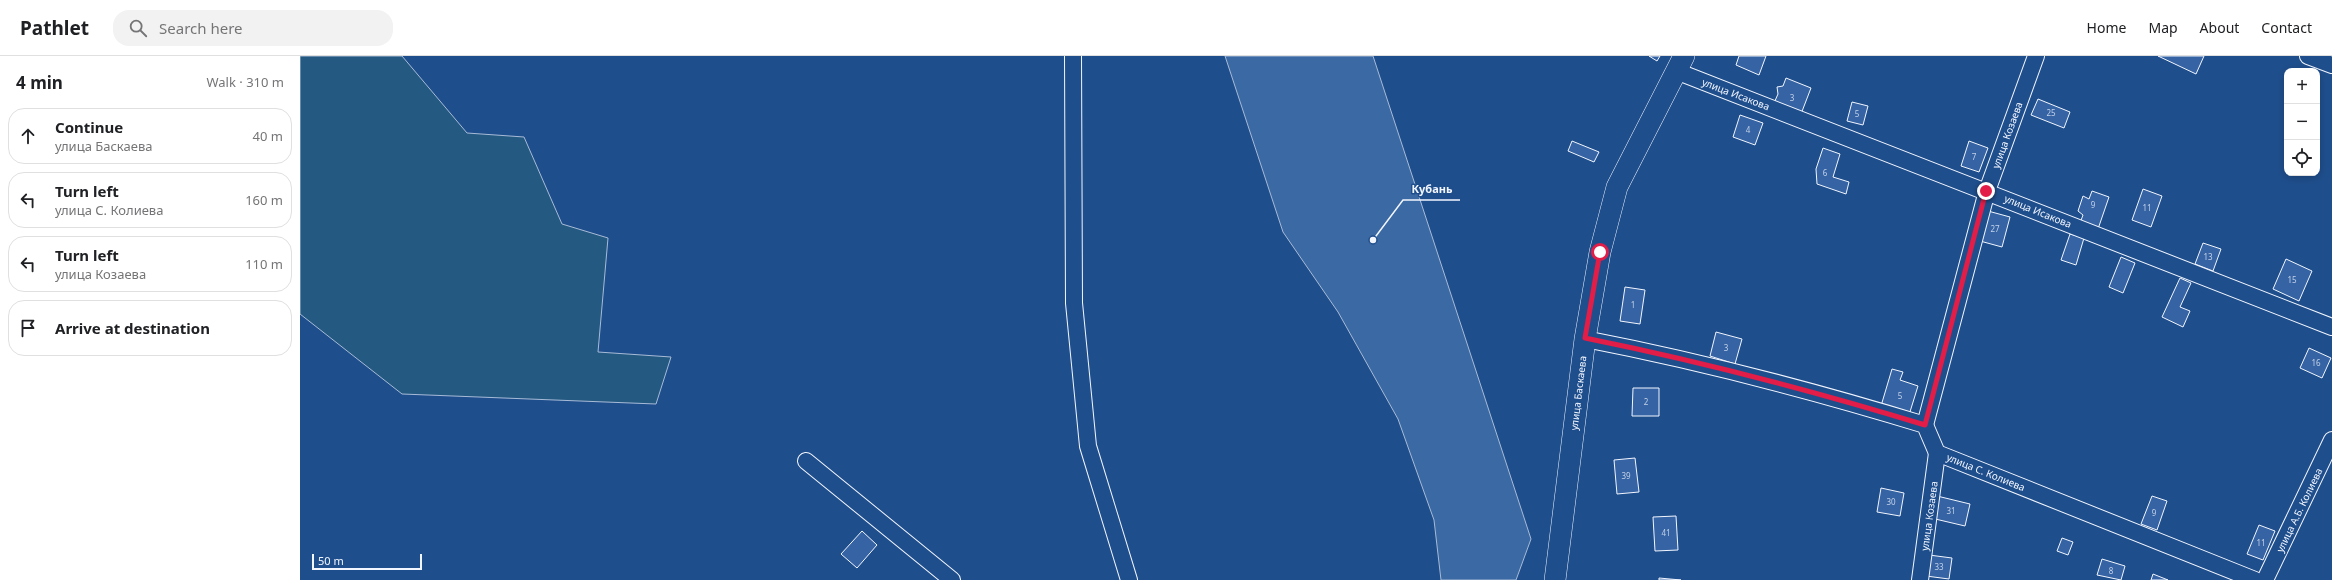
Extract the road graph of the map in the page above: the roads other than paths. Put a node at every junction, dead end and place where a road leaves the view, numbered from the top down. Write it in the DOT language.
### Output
graph roads {
  1 [pos="1073,56"];
  2 [pos="2036,56"];
  3 [pos="2308,56"];
  4 [pos="1680,63"];
  5 [pos="2332,65"];
  6 [pos="1986,191"];
  7 [pos="2332,327"];
  8 [pos="1585,338"];
  9 [pos="1925,425"];
  10 [pos="2332,440"];
  11 [pos="1937,452"];
  12 [pos="806,461"];
  13 [pos="952,580"];
  14 [pos="1129,580"];
  15 [pos="1555,580"];
  16 [pos="1920,580"];
  17 [pos="2255,580"];
  18 [pos="2265,580"];
  1 -- 14 [label="street"];
  2 -- 6 [label="street, улица Козаева"];
  3 -- 5 [label="street"];
  4 -- 6 [label="street, улица Исакова"];
  4 -- 8 [label="main road, улица Баскаева"];
  6 -- 7 [label="street, улица Исакова"];
  6 -- 9 [label="street, улица Козаева"];
  8 -- 9 [label="street"];
  8 -- 15 [label="main road, улица Баскаева"];
  9 -- 11 [label="street, улица С. Колиева"];
  10 -- 18 [label="street, улица А.Б. Колиева"];
  11 -- 16 [label="street, улица Козаева"];
  11 -- 17 [label="street, улица С. Колиева"];
  12 -- 13 [label="street"];
}
